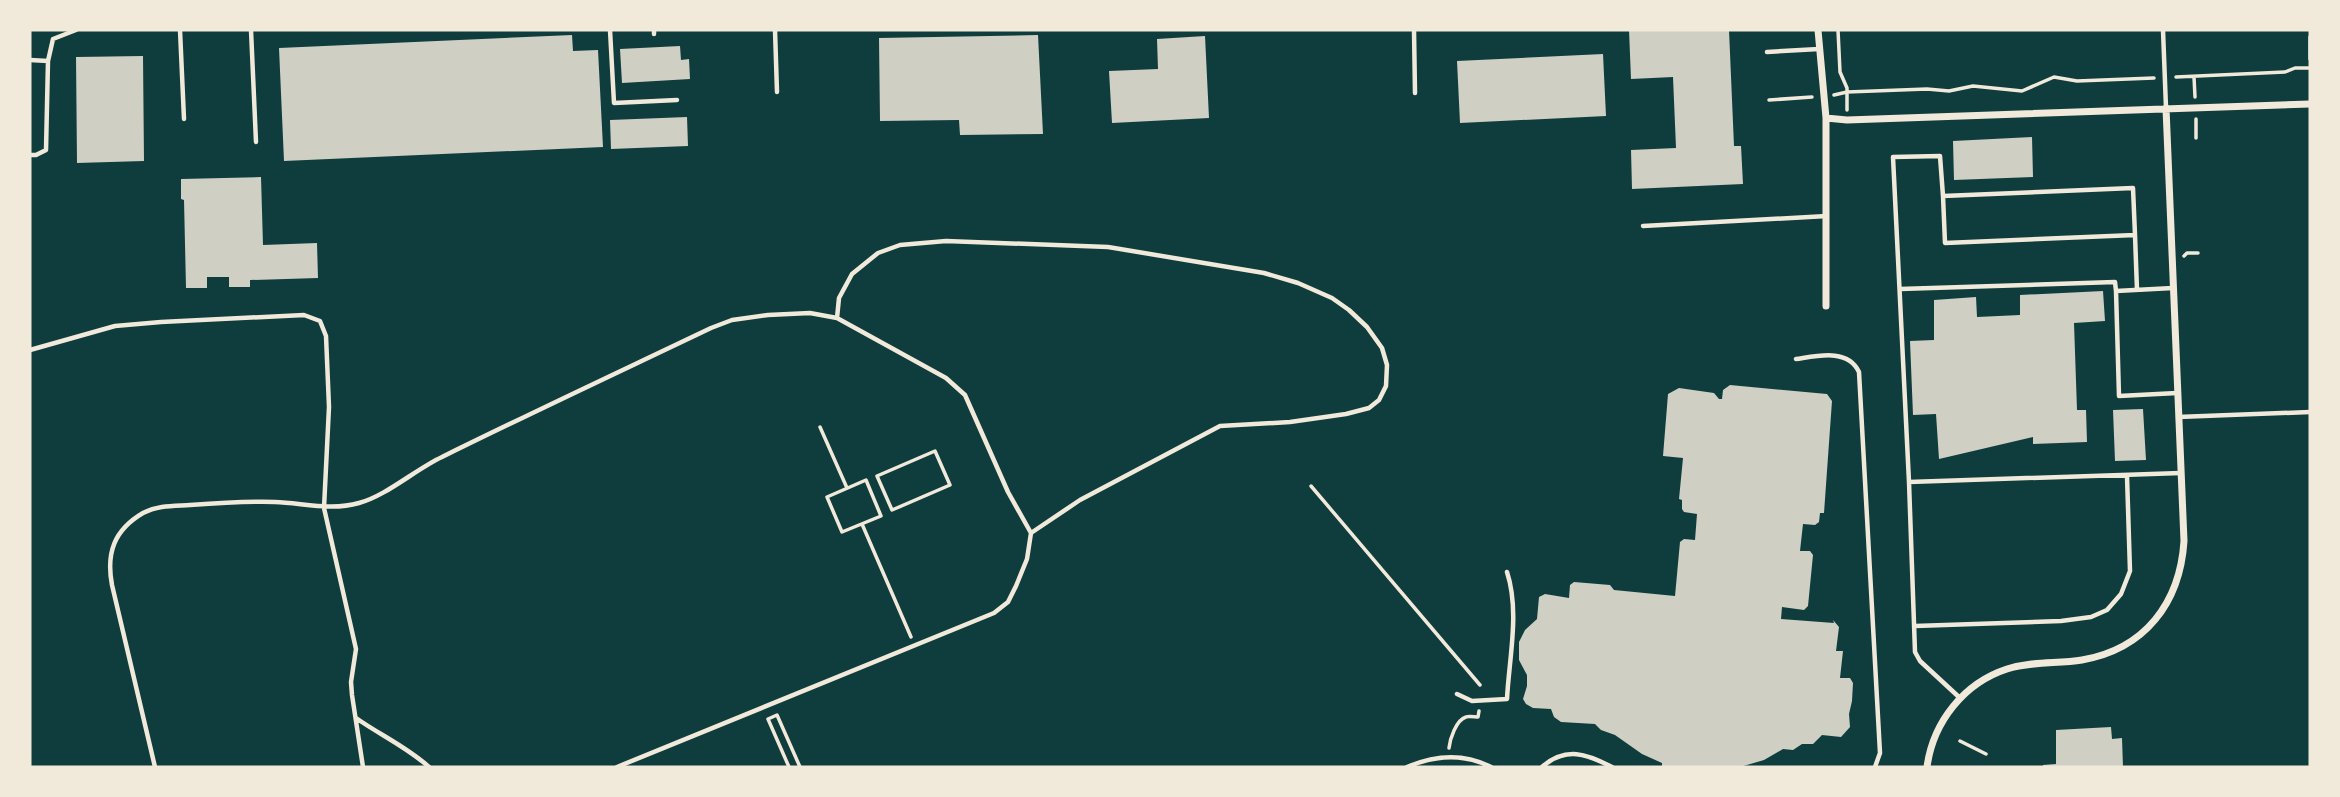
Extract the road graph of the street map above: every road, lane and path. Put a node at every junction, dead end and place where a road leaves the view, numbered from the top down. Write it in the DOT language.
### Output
graph roads {
  1 [pos="76,30"];
  2 [pos="180,30"];
  3 [pos="251,30"];
  4 [pos="610,30"];
  5 [pos="775,30"];
  6 [pos="1414,30"];
  7 [pos="1818,30"];
  8 [pos="1838,30"];
  9 [pos="2163,30"];
  10 [pos="2310,37"];
  11 [pos="1819,49"];
  12 [pos="1767,52"];
  13 [pos="30,60"];
  14 [pos="2310,60"];
  15 [pos="48,61"];
  16 [pos="2310,68"];
  17 [pos="2165,78"];
  18 [pos="777,92"];
  19 [pos="1847,92"];
  20 [pos="1415,93"];
  21 [pos="1824,96"];
  22 [pos="677,100"];
  23 [pos="1769,100"];
  24 [pos="2310,104"];
  25 [pos="2166,108"];
  26 [pos="1826,118"];
  27 [pos="184,119"];
  28 [pos="1847,120"];
  29 [pos="256,142"];
  30 [pos="30,155"];
  31 [pos="1943,196"];
  32 [pos="1826,216"];
  33 [pos="1643,226"];
  34 [pos="2135,235"];
  35 [pos="2173,288"];
  36 [pos="1900,289"];
  37 [pos="2116,290"];
  38 [pos="2137,290"];
  39 [pos="1826,306"];
  40 [pos="837,318"];
  41 [pos="30,350"];
  42 [pos="1796,359"];
  43 [pos="2177,393"];
  44 [pos="2310,412"];
  45 [pos="2178,416"];
  46 [pos="820,427"];
  47 [pos="2181,473"];
  48 [pos="2127,477"];
  49 [pos="1909,482"];
  50 [pos="1311,486"];
  51 [pos="847,488"];
  52 [pos="884,493"];
  53 [pos="873,498"];
  54 [pos="324,508"];
  55 [pos="862,524"];
  56 [pos="1031,533"];
  57 [pos="1507,572"];
  58 [pos="1915,626"];
  59 [pos="914,646"];
  60 [pos="1480,685"];
  61 [pos="1457,694"];
  62 [pos="1960,698"];
  63 [pos="1480,702"];
  64 [pos="356,718"];
  65 [pos="1960,741"];
  66 [pos="1449,749"];
  67 [pos="1986,754"];
  68 [pos="155,767"];
  69 [pos="363,767"];
  70 [pos="429,767"];
  71 [pos="617,767"];
  72 [pos="789,767"];
  73 [pos="800,767"];
  74 [pos="1407,767"];
  75 [pos="1491,767"];
  76 [pos="1542,767"];
  77 [pos="1612,767"];
  78 [pos="1875,767"];
  79 [pos="1927,767"];
  1 -- 15 [label="lane"];
  2 -- 27 [label="lane"];
  3 -- 29 [label="lane"];
  4 -- 22 [label="lane"];
  5 -- 18 [label="lane"];
  6 -- 20 [label="lane"];
  7 -- 11 [label="street"];
  8 -- 19 [label="path"];
  9 -- 17 [label="lane"];
  10 -- 14 [label="path"];
  11 -- 12 [label="lane"];
  11 -- 21 [label="street"];
  13 -- 15 [label="lane"];
  15 -- 30 [label="lane"];
  16 -- 17 [label="path"];
  17 -- 19 [label="path"];
  17 -- 25 [label="lane"];
  19 -- 21 [label="path"];
  19 -- 28 [label="path"];
  21 -- 23 [label="path"];
  21 -- 26 [label="street"];
  24 -- 25 [label="street"];
  25 -- 28 [label="street"];
  25 -- 35 [label="street"];
  26 -- 28 [label="street"];
  26 -- 32 [label="street"];
  31 -- 34 [label="lane"];
  31 -- 34 [label="lane"];
  31 -- 36 [label="lane"];
  32 -- 33 [label="lane"];
  32 -- 39 [label="street"];
  34 -- 38 [label="lane"];
  35 -- 38 [label="lane"];
  35 -- 43 [label="street"];
  36 -- 37 [label="lane"];
  36 -- 49 [label="lane"];
  37 -- 38 [label="lane"];
  37 -- 43 [label="lane"];
  40 -- 54 [label="lane"];
  40 -- 56 [label="lane"];
  40 -- 56 [label="lane"];
  41 -- 54 [label="lane"];
  42 -- 78 [label="lane"];
  43 -- 45 [label="street"];
  44 -- 45 [label="lane"];
  45 -- 47 [label="street"];
  46 -- 51 [label="path"];
  47 -- 48 [label="lane"];
  47 -- 62 [label="street"];
  48 -- 49 [label="lane"];
  48 -- 58 [label="lane"];
  49 -- 58 [label="lane"];
  50 -- 60 [label="path"];
  51 -- 53 [label="path"];
  51 -- 55 [label="path"];
  52 -- 52 [label="path"];
  52 -- 53 [label="path"];
  53 -- 55 [label="path"];
  54 -- 64 [label="lane"];
  54 -- 68 [label="lane"];
  55 -- 59 [label="path"];
  56 -- 59 [label="lane"];
  57 -- 63 [label="lane"];
  58 -- 62 [label="lane"];
  59 -- 71 [label="lane"];
  61 -- 63 [label="lane"];
  62 -- 79 [label="street"];
  63 -- 66 [label="path"];
  64 -- 69 [label="lane"];
  64 -- 70 [label="lane"];
  65 -- 67 [label="path"];
  72 -- 73 [label="path"];
  74 -- 75 [label="lane"];
  76 -- 77 [label="lane"];
}
